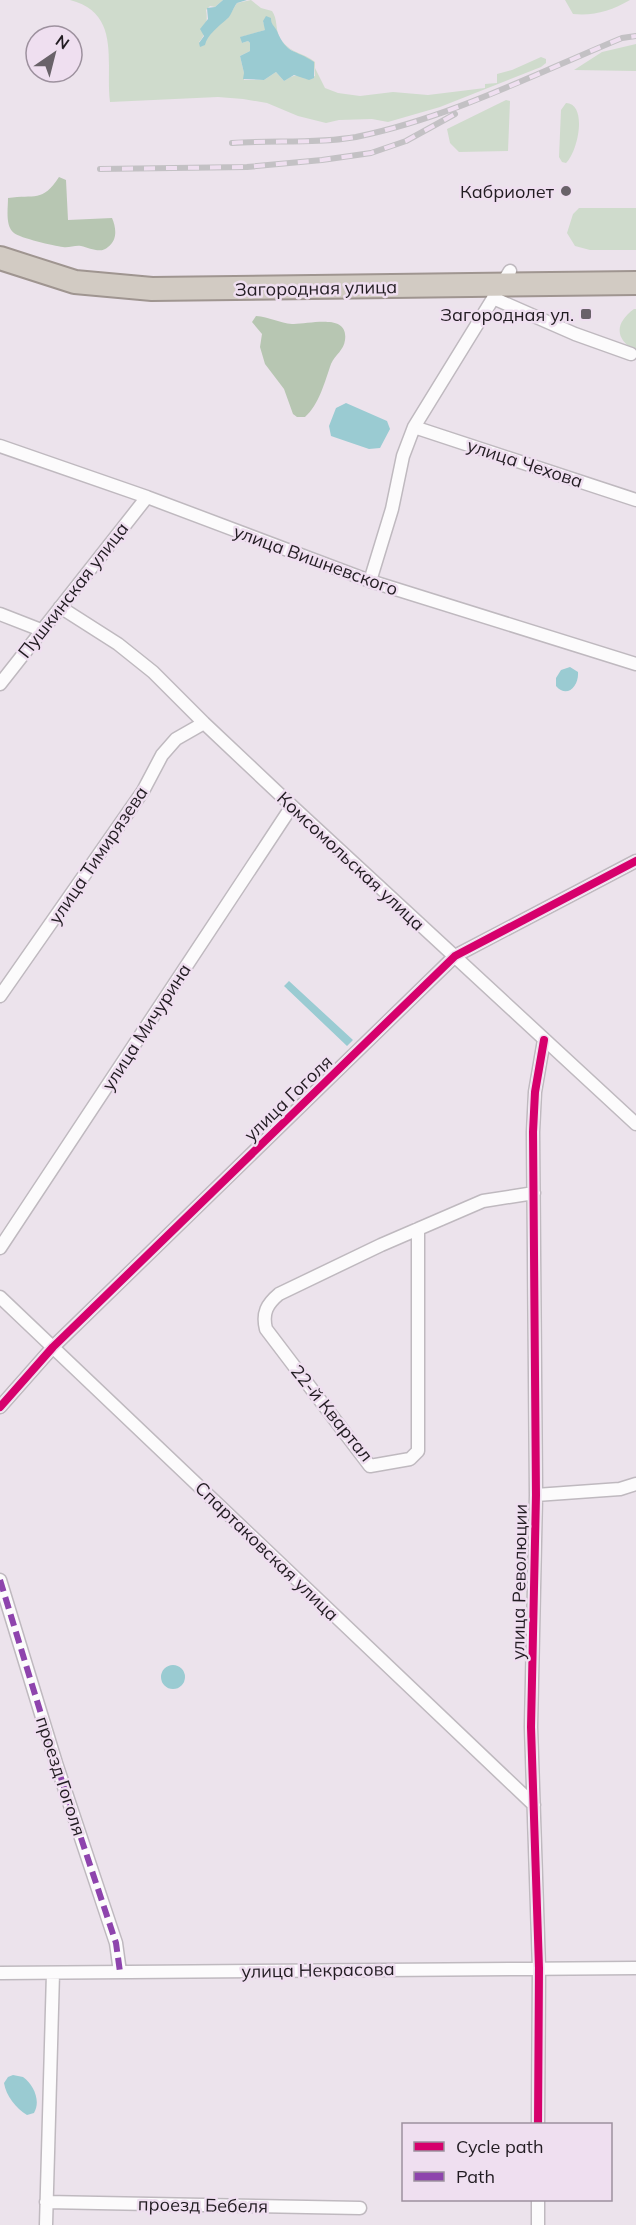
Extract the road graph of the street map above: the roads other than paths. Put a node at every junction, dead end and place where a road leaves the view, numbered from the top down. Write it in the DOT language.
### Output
graph roads {
  1 [pos="0,245"];
  2 [pos="0,258"];
  3 [pos="636,270"];
  4 [pos="636,283"];
  5 [pos="502,284"];
  6 [pos="631,354"];
  7 [pos="414,427"];
  8 [pos="0,446"];
  9 [pos="147,497"];
  10 [pos="636,500"];
  11 [pos="370,581"];
  12 [pos="60,607"];
  13 [pos="0,614"];
  14 [pos="41,630"];
  15 [pos="636,664"];
  16 [pos="0,684"];
  17 [pos="204,723"];
  18 [pos="292,806"];
  19 [pos="636,861"];
  20 [pos="455,956"];
  21 [pos="0,996"];
  22 [pos="544,1040"];
  23 [pos="636,1124"];
  24 [pos="534,1193"];
  25 [pos="418,1229"];
  26 [pos="0,1248"];
  27 [pos="0,1297"];
  28 [pos="53,1347"];
  29 [pos="0,1407"];
  30 [pos="636,1484"];
  31 [pos="536,1495"];
  32 [pos="0,1580"];
  33 [pos="534,1805"];
  34 [pos="538,1968"];
  35 [pos="636,1968"];
  36 [pos="120,1972"];
  37 [pos="0,1973"];
  38 [pos="53,1973"];
  39 [pos="538,2123"];
  40 [pos="538,2201"];
  41 [pos="46,2202"];
  42 [pos="360,2208"];
  43 [pos="46,2225"];
  44 [pos="538,2225"];
  1 -- 5 [label="highway, Загородная улица"];
  2 -- 5 [label="highway, Загородная улица"];
  3 -- 5 [label="highway, Загородная улица"];
  4 -- 5 [label="highway, Загородная улица"];
  5 -- 6 [label="street"];
  5 -- 7 [label="street"];
  7 -- 10 [label="street, улица Чехова"];
  7 -- 11 [label="street"];
  8 -- 9 [label="street, улица Вишневского"];
  9 -- 11 [label="street, улица Вишневского"];
  9 -- 12 [label="street, Пушкинская улица"];
  11 -- 15 [label="street, улица Вишневского"];
  12 -- 14 [label="street, Пушкинская улица"];
  12 -- 17 [label="street, Комсомольская улица"];
  13 -- 14 [label="street"];
  14 -- 16 [label="street, Пушкинская улица"];
  17 -- 18 [label="street, Комсомольская улица"];
  17 -- 21 [label="street, улица Тимирязева"];
  18 -- 20 [label="street, Комсомольская улица"];
  18 -- 26 [label="street, улица Мичурина"];
  19 -- 20 [label="street, улица Гоголя"];
  20 -- 22 [label="street, Комсомольская улица"];
  20 -- 28 [label="street, улица Гоголя"];
  22 -- 23 [label="street, Комсомольская улица"];
  22 -- 24 [label="street, улица Революции"];
  24 -- 25 [label="street, 22-й Квартал"];
  24 -- 31 [label="street, улица Революции"];
  25 -- 25 [label="street, 22-й Квартал"];
  27 -- 28 [label="street, Спартаковская улица"];
  28 -- 29 [label="street, улица Гоголя"];
  28 -- 33 [label="street, Спартаковская улица"];
  30 -- 31 [label="street"];
  31 -- 33 [label="street, улица Революции"];
  32 -- 36 [label="street, проезд Гоголя"];
  33 -- 34 [label="street, улица Революции"];
  34 -- 35 [label="street, улица Некрасова"];
  34 -- 36 [label="street, улица Некрасова"];
  34 -- 39 [label="street, улица Революции"];
  36 -- 38 [label="street, улица Некрасова"];
  37 -- 38 [label="street, улица Некрасова"];
  38 -- 41 [label="street"];
  40 -- 44 [label="street"];
  41 -- 42 [label="street, проезд Бебеля"];
  41 -- 43 [label="street"];
}
